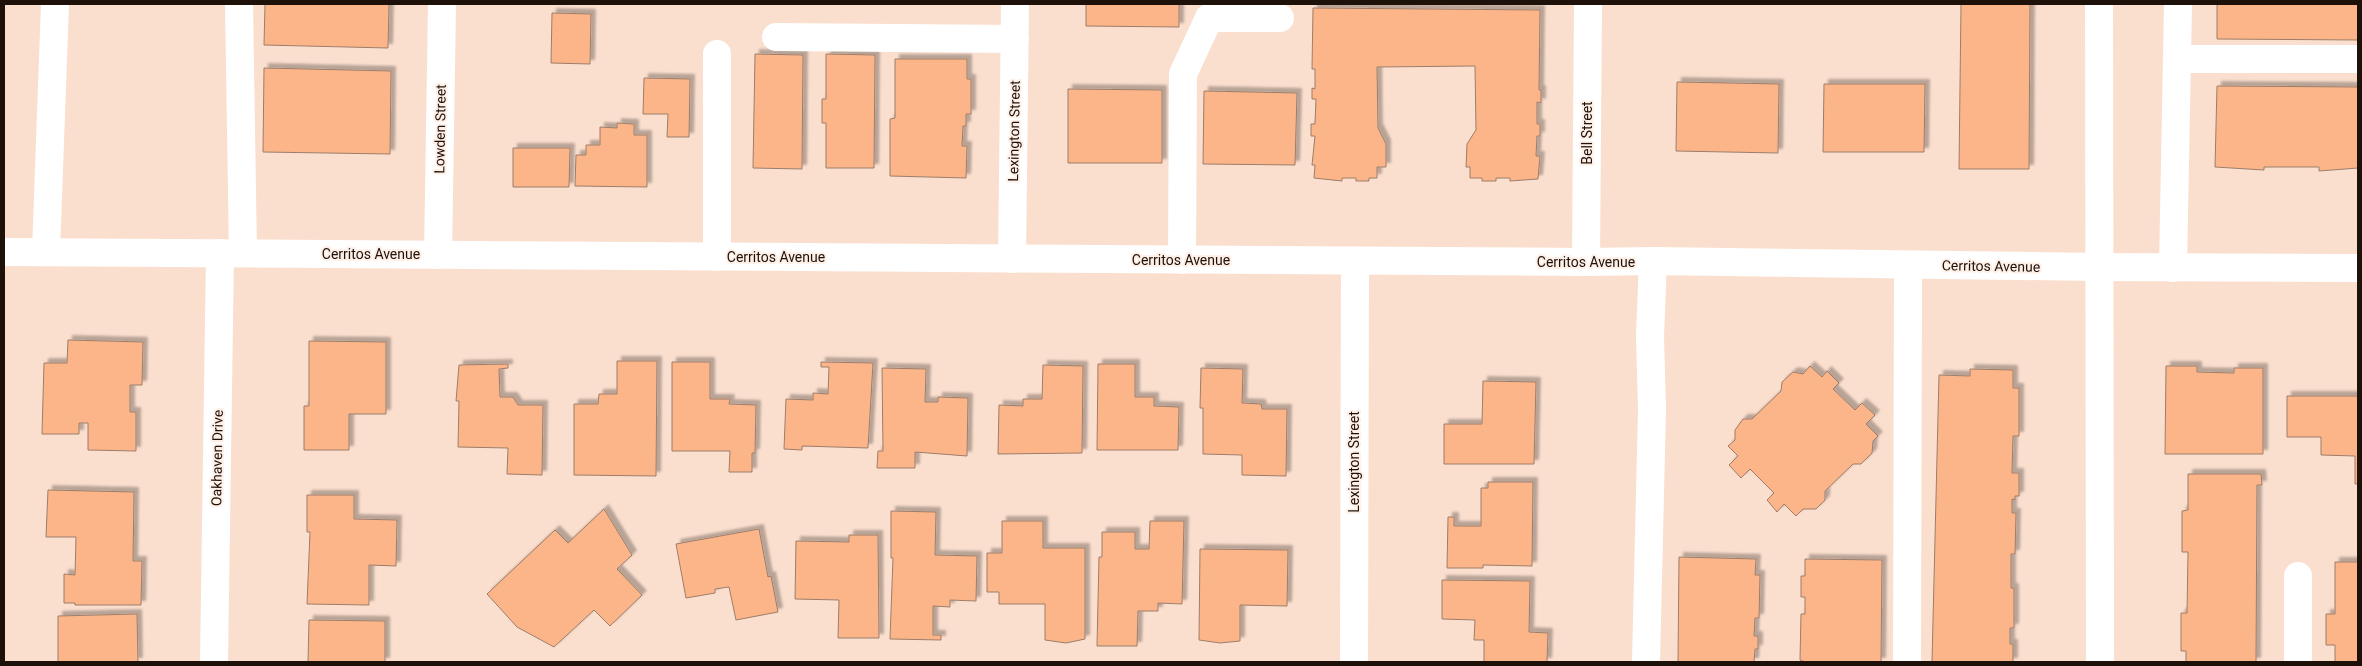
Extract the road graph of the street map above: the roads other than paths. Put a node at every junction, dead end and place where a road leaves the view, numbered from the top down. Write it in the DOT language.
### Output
graph roads {
  1 [pos="55,4"];
  2 [pos="239,4"];
  3 [pos="442,4"];
  4 [pos="1016,4"];
  5 [pos="1588,4"];
  6 [pos="2099,4"];
  7 [pos="2178,4"];
  8 [pos="1280,18"];
  9 [pos="776,37"];
  10 [pos="1015,39"];
  11 [pos="717,54"];
  12 [pos="2177,58"];
  13 [pos="2358,59"];
  14 [pos="4,252"];
  15 [pos="46,252"];
  16 [pos="232,253"];
  17 [pos="438,255"];
  18 [pos="718,256"];
  19 [pos="1012,258"];
  20 [pos="1182,260"];
  21 [pos="1355,261"];
  22 [pos="1653,261"];
  23 [pos="1586,262"];
  24 [pos="1908,265"];
  25 [pos="2099,268"];
  26 [pos="2173,268"];
  27 [pos="2358,268"];
  28 [pos="2298,576"];
  29 [pos="214,662"];
  30 [pos="1354,662"];
  31 [pos="1646,662"];
  32 [pos="1907,662"];
  33 [pos="2100,662"];
  34 [pos="2298,662"];
  1 -- 15 [label="main road"];
  2 -- 16 [label="main road, Oakhaven Drive"];
  3 -- 17 [label="main road, Lowden Street"];
  4 -- 10 [label="main road, Lexington Street"];
  5 -- 23 [label="main road, Bell Street"];
  6 -- 25 [label="main road"];
  7 -- 12 [label="main road"];
  8 -- 20 [label="main road"];
  9 -- 10 [label="main road"];
  10 -- 19 [label="main road, Lexington Street"];
  11 -- 18 [label="main road"];
  12 -- 13 [label="main road"];
  12 -- 26 [label="main road"];
  14 -- 15 [label="main road, Cerritos Avenue"];
  15 -- 16 [label="main road, Cerritos Avenue"];
  16 -- 17 [label="main road, Cerritos Avenue"];
  16 -- 29 [label="main road, Oakhaven Drive"];
  17 -- 18 [label="main road, Cerritos Avenue"];
  18 -- 19 [label="main road, Cerritos Avenue"];
  19 -- 20 [label="main road, Cerritos Avenue"];
  20 -- 21 [label="main road, Cerritos Avenue"];
  21 -- 23 [label="main road, Cerritos Avenue"];
  21 -- 30 [label="main road, Lexington Street"];
  22 -- 23 [label="main road, Cerritos Avenue"];
  22 -- 24 [label="main road, Cerritos Avenue"];
  22 -- 31 [label="main road"];
  24 -- 25 [label="main road, Cerritos Avenue"];
  24 -- 32 [label="main road"];
  25 -- 26 [label="main road, Cerritos Avenue"];
  25 -- 33 [label="main road"];
  26 -- 27 [label="main road, Cerritos Avenue"];
  28 -- 34 [label="main road"];
}
